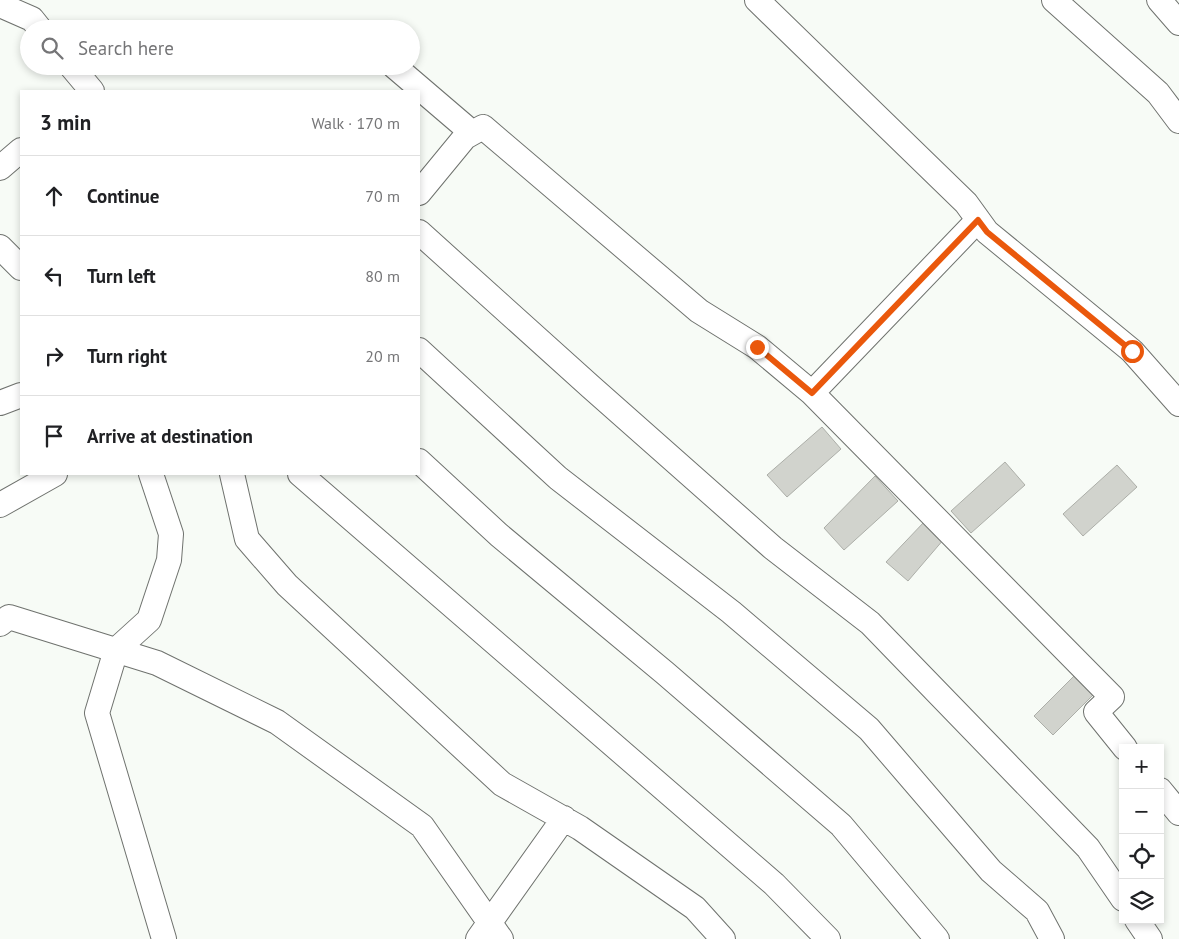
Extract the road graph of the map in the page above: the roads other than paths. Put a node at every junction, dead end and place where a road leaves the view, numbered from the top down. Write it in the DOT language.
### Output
graph roads {
  1 [pos="758,0"];
  2 [pos="1054,0"];
  3 [pos="1159,0"];
  4 [pos="0,5"];
  5 [pos="32,20"];
  6 [pos="1179,23"];
  7 [pos="78,75"];
  8 [pos="405,75"];
  9 [pos="90,90"];
  10 [pos="1179,121"];
  11 [pos="467,136"];
  12 [pos="20,151"];
  13 [pos="0,168"];
  14 [pos="420,192"];
  15 [pos="978,220"];
  16 [pos="420,233"];
  17 [pos="0,247"];
  18 [pos="20,267"];
  19 [pos="420,351"];
  20 [pos="812,393"];
  21 [pos="20,395"];
  22 [pos="0,404"];
  23 [pos="1179,404"];
  24 [pos="420,462"];
  25 [pos="53,475"];
  26 [pos="151,475"];
  27 [pos="232,475"];
  28 [pos="301,475"];
  29 [pos="0,505"];
  30 [pos="0,624"];
  31 [pos="116,650"];
  32 [pos="1123,744"];
  33 [pos="1164,795"];
  34 [pos="1179,813"];
  35 [pos="564,818"];
  36 [pos="1119,893"];
  37 [pos="1141,924"];
  38 [pos="490,934"];
  39 [pos="164,939"];
  40 [pos="723,939"];
  41 [pos="828,939"];
  42 [pos="938,939"];
  43 [pos="1052,939"];
  44 [pos="1150,939"];
  1 -- 15 [label="street"];
  2 -- 10 [label="street"];
  3 -- 6 [label="street"];
  4 -- 5 [label="street"];
  7 -- 9 [label="street"];
  8 -- 11 [label="street"];
  11 -- 14 [label="street"];
  11 -- 20 [label="street"];
  12 -- 13 [label="street"];
  15 -- 20 [label="street"];
  15 -- 23 [label="street"];
  16 -- 36 [label="street"];
  17 -- 18 [label="street"];
  19 -- 43 [label="street"];
  20 -- 32 [label="street"];
  21 -- 22 [label="street"];
  24 -- 42 [label="street"];
  25 -- 29 [label="street"];
  26 -- 31 [label="street"];
  27 -- 35 [label="street"];
  28 -- 41 [label="street"];
  30 -- 31 [label="street"];
  31 -- 38 [label="street"];
  31 -- 39 [label="street"];
  33 -- 34 [label="street"];
  35 -- 38 [label="street"];
  35 -- 40 [label="street"];
  37 -- 44 [label="street"];
}
